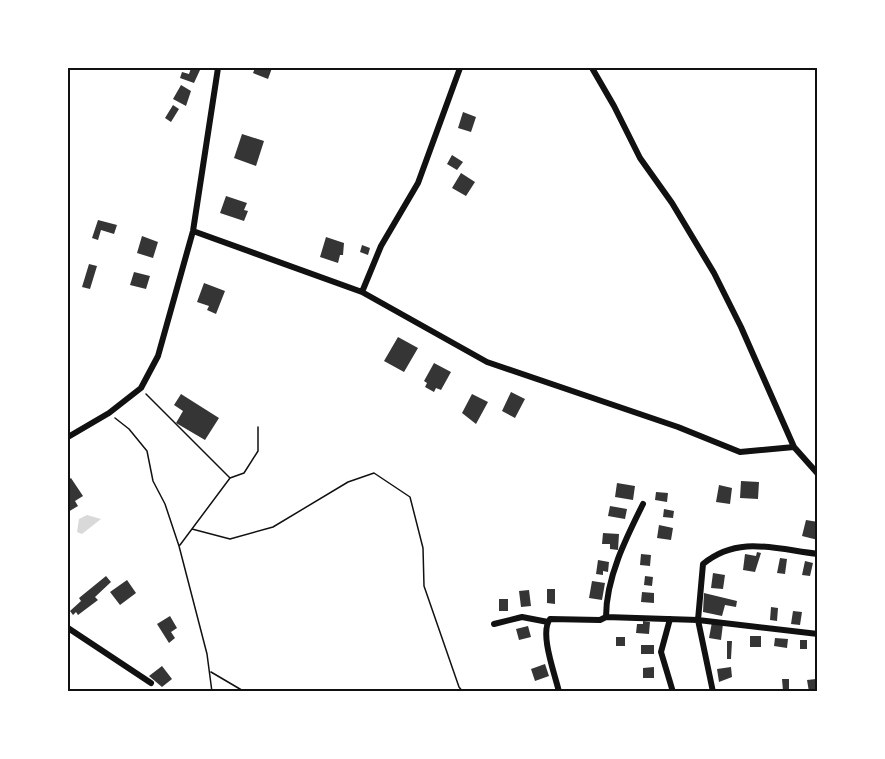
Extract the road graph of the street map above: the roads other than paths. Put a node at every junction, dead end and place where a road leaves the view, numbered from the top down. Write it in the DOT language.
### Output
graph roads {
  1 [pos="218,68"];
  2 [pos="460,68"];
  3 [pos="592,68"];
  4 [pos="193,231"];
  5 [pos="362,292"];
  6 [pos="68,437"];
  7 [pos="794,447"];
  8 [pos="818,474"];
  9 [pos="643,504"];
  10 [pos="818,554"];
  11 [pos="606,617"];
  12 [pos="670,619"];
  13 [pos="698,620"];
  14 [pos="548,622"];
  15 [pos="494,624"];
  16 [pos="68,628"];
  17 [pos="818,634"];
  18 [pos="151,683"];
  19 [pos="559,692"];
  20 [pos="673,692"];
  21 [pos="713,692"];
  1 -- 4 [label="street"];
  2 -- 5 [label="street"];
  3 -- 7 [label="street"];
  4 -- 5 [label="street"];
  4 -- 6 [label="street"];
  5 -- 7 [label="street"];
  7 -- 8 [label="street"];
  9 -- 11 [label="street"];
  10 -- 13 [label="street"];
  11 -- 12 [label="street"];
  11 -- 14 [label="street"];
  12 -- 13 [label="street"];
  12 -- 20 [label="street"];
  13 -- 17 [label="street"];
  13 -- 21 [label="street"];
  14 -- 15 [label="street"];
  14 -- 19 [label="street"];
  16 -- 18 [label="street"];
}
